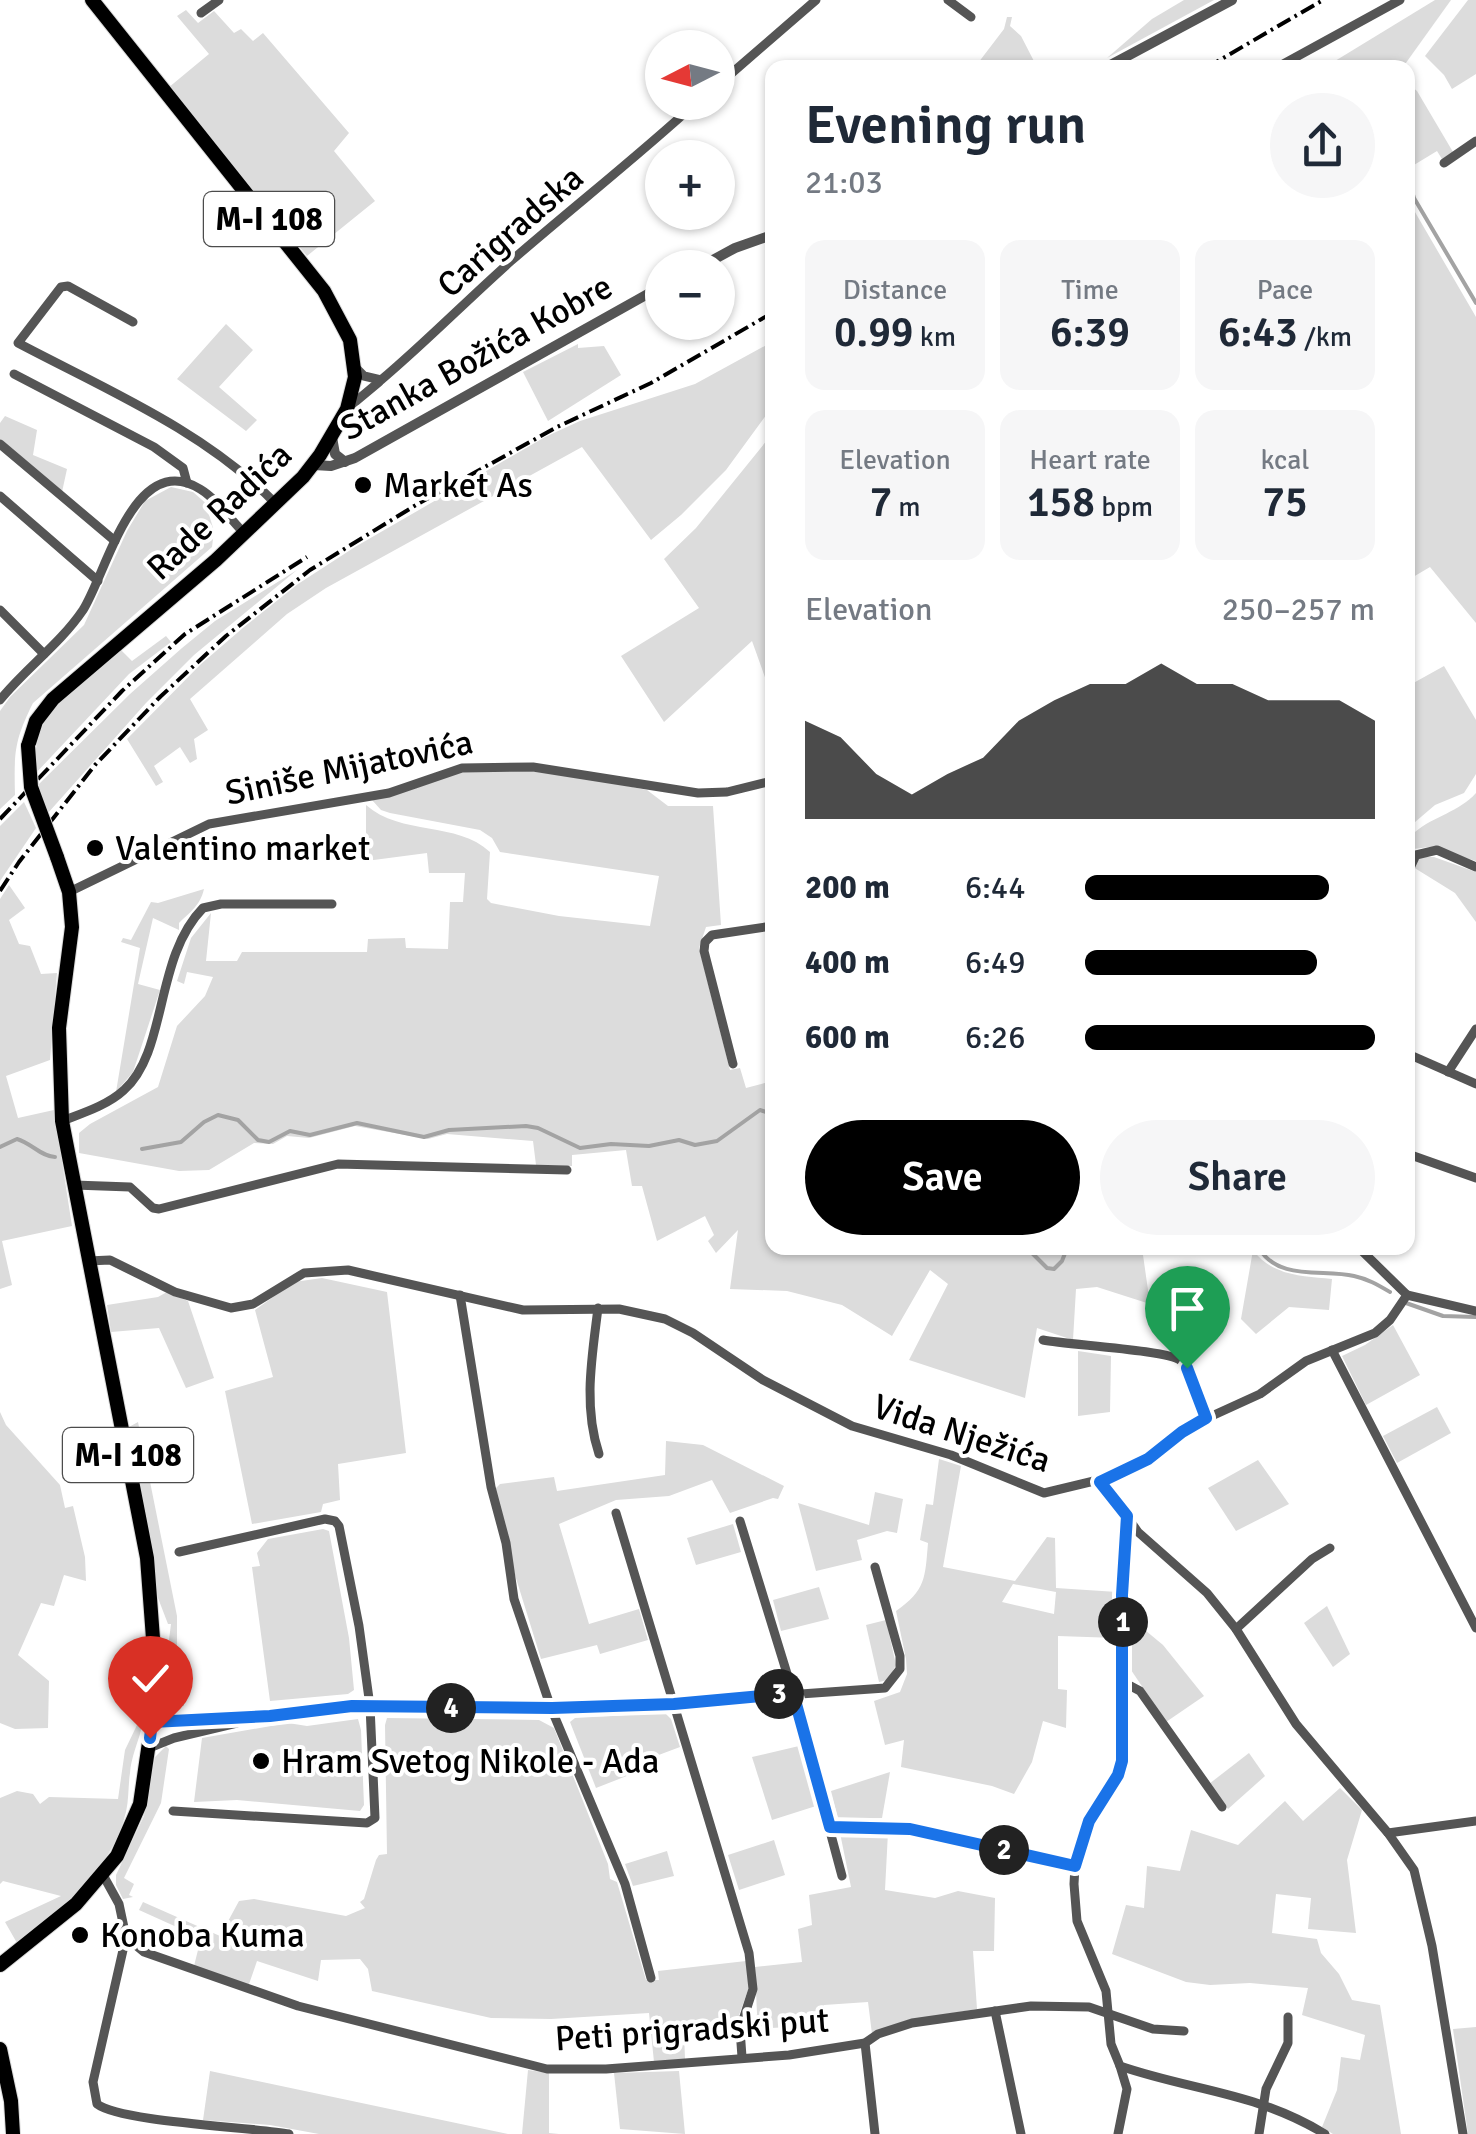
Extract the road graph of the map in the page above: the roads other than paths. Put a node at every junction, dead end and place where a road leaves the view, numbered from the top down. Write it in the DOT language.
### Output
graph roads {
  1 [pos="92,0"];
  2 [pos="219,0"];
  3 [pos="816,0"];
  4 [pos="948,0"];
  5 [pos="1232,0"];
  6 [pos="1400,0"];
  7 [pos="201,14"];
  8 [pos="971,17"];
  9 [pos="1120,60"];
  10 [pos="1291,60"];
  11 [pos="735,70"];
  12 [pos="677,120"];
  13 [pos="1476,140"];
  14 [pos="1444,163"];
  15 [pos="765,237"];
  16 [pos="730,250"];
  17 [pos="645,295"];
  18 [pos="133,322"];
  19 [pos="355,367"];
  20 [pos="14,374"];
  21 [pos="381,380"];
  22 [pos="346,409"];
  23 [pos="332,437"];
  24 [pos="0,444"];
  25 [pos="345,462"];
  26 [pos="314,465"];
  27 [pos="187,483"];
  28 [pos="0,496"];
  29 [pos="275,503"];
  30 [pos="244,533"];
  31 [pos="115,541"];
  32 [pos="98,581"];
  33 [pos="0,610"];
  34 [pos="44,654"];
  35 [pos="0,700"];
  36 [pos="765,783"];
  37 [pos="1415,856"];
  38 [pos="1476,867"];
  39 [pos="70,892"];
  40 [pos="332,904"];
  41 [pos="765,927"];
  42 [pos="1476,1029"];
  43 [pos="1415,1057"];
  44 [pos="733,1064"];
  45 [pos="1448,1072"];
  46 [pos="1476,1084"];
  47 [pos="62,1121"];
  48 [pos="1415,1156"];
  49 [pos="566,1170"];
  50 [pos="1476,1178"];
  51 [pos="74,1186"];
  52 [pos="1366,1255"];
  53 [pos="88,1260"];
  54 [pos="460,1295"];
  55 [pos="1406,1295"];
  56 [pos="598,1308"];
  57 [pos="1476,1311"];
  58 [pos="1042,1340"];
  59 [pos="1332,1350"];
  60 [pos="1206,1418"];
  61 [pos="599,1454"];
  62 [pos="1100,1482"];
  63 [pos="616,1512"];
  64 [pos="1127,1516"];
  65 [pos="740,1520"];
  66 [pos="1330,1548"];
  67 [pos="180,1552"];
  68 [pos="875,1566"];
  69 [pos="1476,1628"];
  70 [pos="1236,1630"];
  71 [pos="1123,1682"];
  72 [pos="793,1693"];
  73 [pos="674,1704"];
  74 [pos="370,1706"];
  75 [pos="552,1708"];
  76 [pos="270,1716"];
  77 [pos="152,1722"];
  78 [pos="149,1748"];
  79 [pos="1222,1807"];
  80 [pos="173,1811"];
  81 [pos="1476,1820"];
  82 [pos="830,1827"];
  83 [pos="1388,1833"];
  84 [pos="1075,1866"];
  85 [pos="103,1875"];
  86 [pos="842,1876"];
  87 [pos="126,1937"];
  88 [pos="0,1965"];
  89 [pos="651,1978"];
  90 [pos="994,2011"];
  91 [pos="1106,2012"];
  92 [pos="1288,2016"];
  93 [pos="1184,2030"];
  94 [pos="866,2043"];
  95 [pos="0,2048"];
  96 [pos="742,2057"];
  97 [pos="1120,2066"];
  98 [pos="1262,2102"];
  99 [pos="13,2134"];
  100 [pos="289,2134"];
  101 [pos="875,2134"];
  102 [pos="1021,2134"];
  103 [pos="1118,2134"];
  104 [pos="1260,2134"];
  105 [pos="1324,2134"];
  106 [pos="1463,2134"];
  1 -- 19 [label="main road, M-I 108"];
  2 -- 7 [label="street"];
  3 -- 11 [label="street"];
  4 -- 8 [label="street"];
  5 -- 9 [label="street"];
  6 -- 10 [label="street"];
  12 -- 21 [label="street, Carigradska"];
  13 -- 14 [label="street"];
  15 -- 16 [label="street"];
  17 -- 25 [label="street, Stanka Božića Kobre"];
  18 -- 29 [label="street"];
  19 -- 21 [label="street"];
  19 -- 22 [label="main road, Rade Radića / M-I 108"];
  20 -- 27 [label="street"];
  21 -- 22 [label="street, Carigradska"];
  22 -- 23 [label="main road, Rade Radića / M-I 108"];
  23 -- 25 [label="street"];
  23 -- 26 [label="main road, Rade Radića / M-I 108"];
  24 -- 31 [label="street"];
  25 -- 26 [label="street, Stanka Božića Kobre"];
  26 -- 29 [label="main road, Rade Radića / M-I 108"];
  27 -- 30 [label="street"];
  27 -- 31 [label="street"];
  28 -- 32 [label="street"];
  29 -- 30 [label="main road, Rade Radića / M-I 108"];
  30 -- 39 [label="main road, Rade Radića / M-I 108, bridge"];
  31 -- 32 [label="street"];
  32 -- 34 [label="street"];
  33 -- 34 [label="street"];
  34 -- 35 [label="street"];
  36 -- 39 [label="street, Siniše Mijatovića"];
  37 -- 38 [label="street"];
  39 -- 47 [label="main road, M-I 108"];
  40 -- 47 [label="street"];
  41 -- 44 [label="street"];
  42 -- 45 [label="street"];
  43 -- 45 [label="street"];
  45 -- 46 [label="street"];
  47 -- 51 [label="main road, M-I 108"];
  48 -- 50 [label="street"];
  49 -- 51 [label="street"];
  51 -- 53 [label="main road, M-I 108"];
  52 -- 55 [label="street"];
  53 -- 54 [label="street, Vida Nježića"];
  53 -- 77 [label="main road, M-I 108"];
  54 -- 56 [label="street, Vida Nježića"];
  54 -- 75 [label="street"];
  55 -- 57 [label="street"];
  55 -- 59 [label="street, Vida Nježića"];
  56 -- 61 [label="street"];
  56 -- 62 [label="street, Vida Nježića"];
  58 -- 60 [label="street"];
  59 -- 60 [label="street, Vida Nježića"];
  59 -- 69 [label="street"];
  60 -- 62 [label="street, Vida Nježića"];
  62 -- 64 [label="street"];
  63 -- 73 [label="street"];
  64 -- 70 [label="street"];
  64 -- 71 [label="street"];
  65 -- 72 [label="street"];
  66 -- 70 [label="street"];
  67 -- 74 [label="street"];
  68 -- 72 [label="street"];
  70 -- 83 [label="street"];
  71 -- 79 [label="street"];
  71 -- 84 [label="street"];
  72 -- 73 [label="street"];
  72 -- 82 [label="street"];
  73 -- 75 [label="street"];
  73 -- 96 [label="street"];
  74 -- 75 [label="street"];
  74 -- 76 [label="street"];
  74 -- 80 [label="street"];
  75 -- 89 [label="street"];
  76 -- 77 [label="street"];
  76 -- 78 [label="street"];
  77 -- 78 [label="main road, M-I 108"];
  78 -- 85 [label="main road, M-I 108"];
  81 -- 83 [label="street"];
  82 -- 84 [label="street"];
  82 -- 86 [label="street"];
  83 -- 106 [label="street"];
  84 -- 91 [label="street"];
  85 -- 87 [label="street"];
  85 -- 88 [label="main road, M-I 108"];
  87 -- 96 [label="street, Peti prigradski put"];
  87 -- 100 [label="street"];
  90 -- 91 [label="street, Peti prigradski put"];
  90 -- 94 [label="street, Peti prigradski put"];
  90 -- 102 [label="street"];
  91 -- 93 [label="street, Peti prigradski put"];
  91 -- 97 [label="street"];
  92 -- 98 [label="street"];
  94 -- 96 [label="street, Peti prigradski put"];
  94 -- 101 [label="street"];
  95 -- 99 [label="main road"];
  97 -- 98 [label="street"];
  97 -- 103 [label="street"];
  98 -- 104 [label="street"];
  98 -- 105 [label="street"];
}
